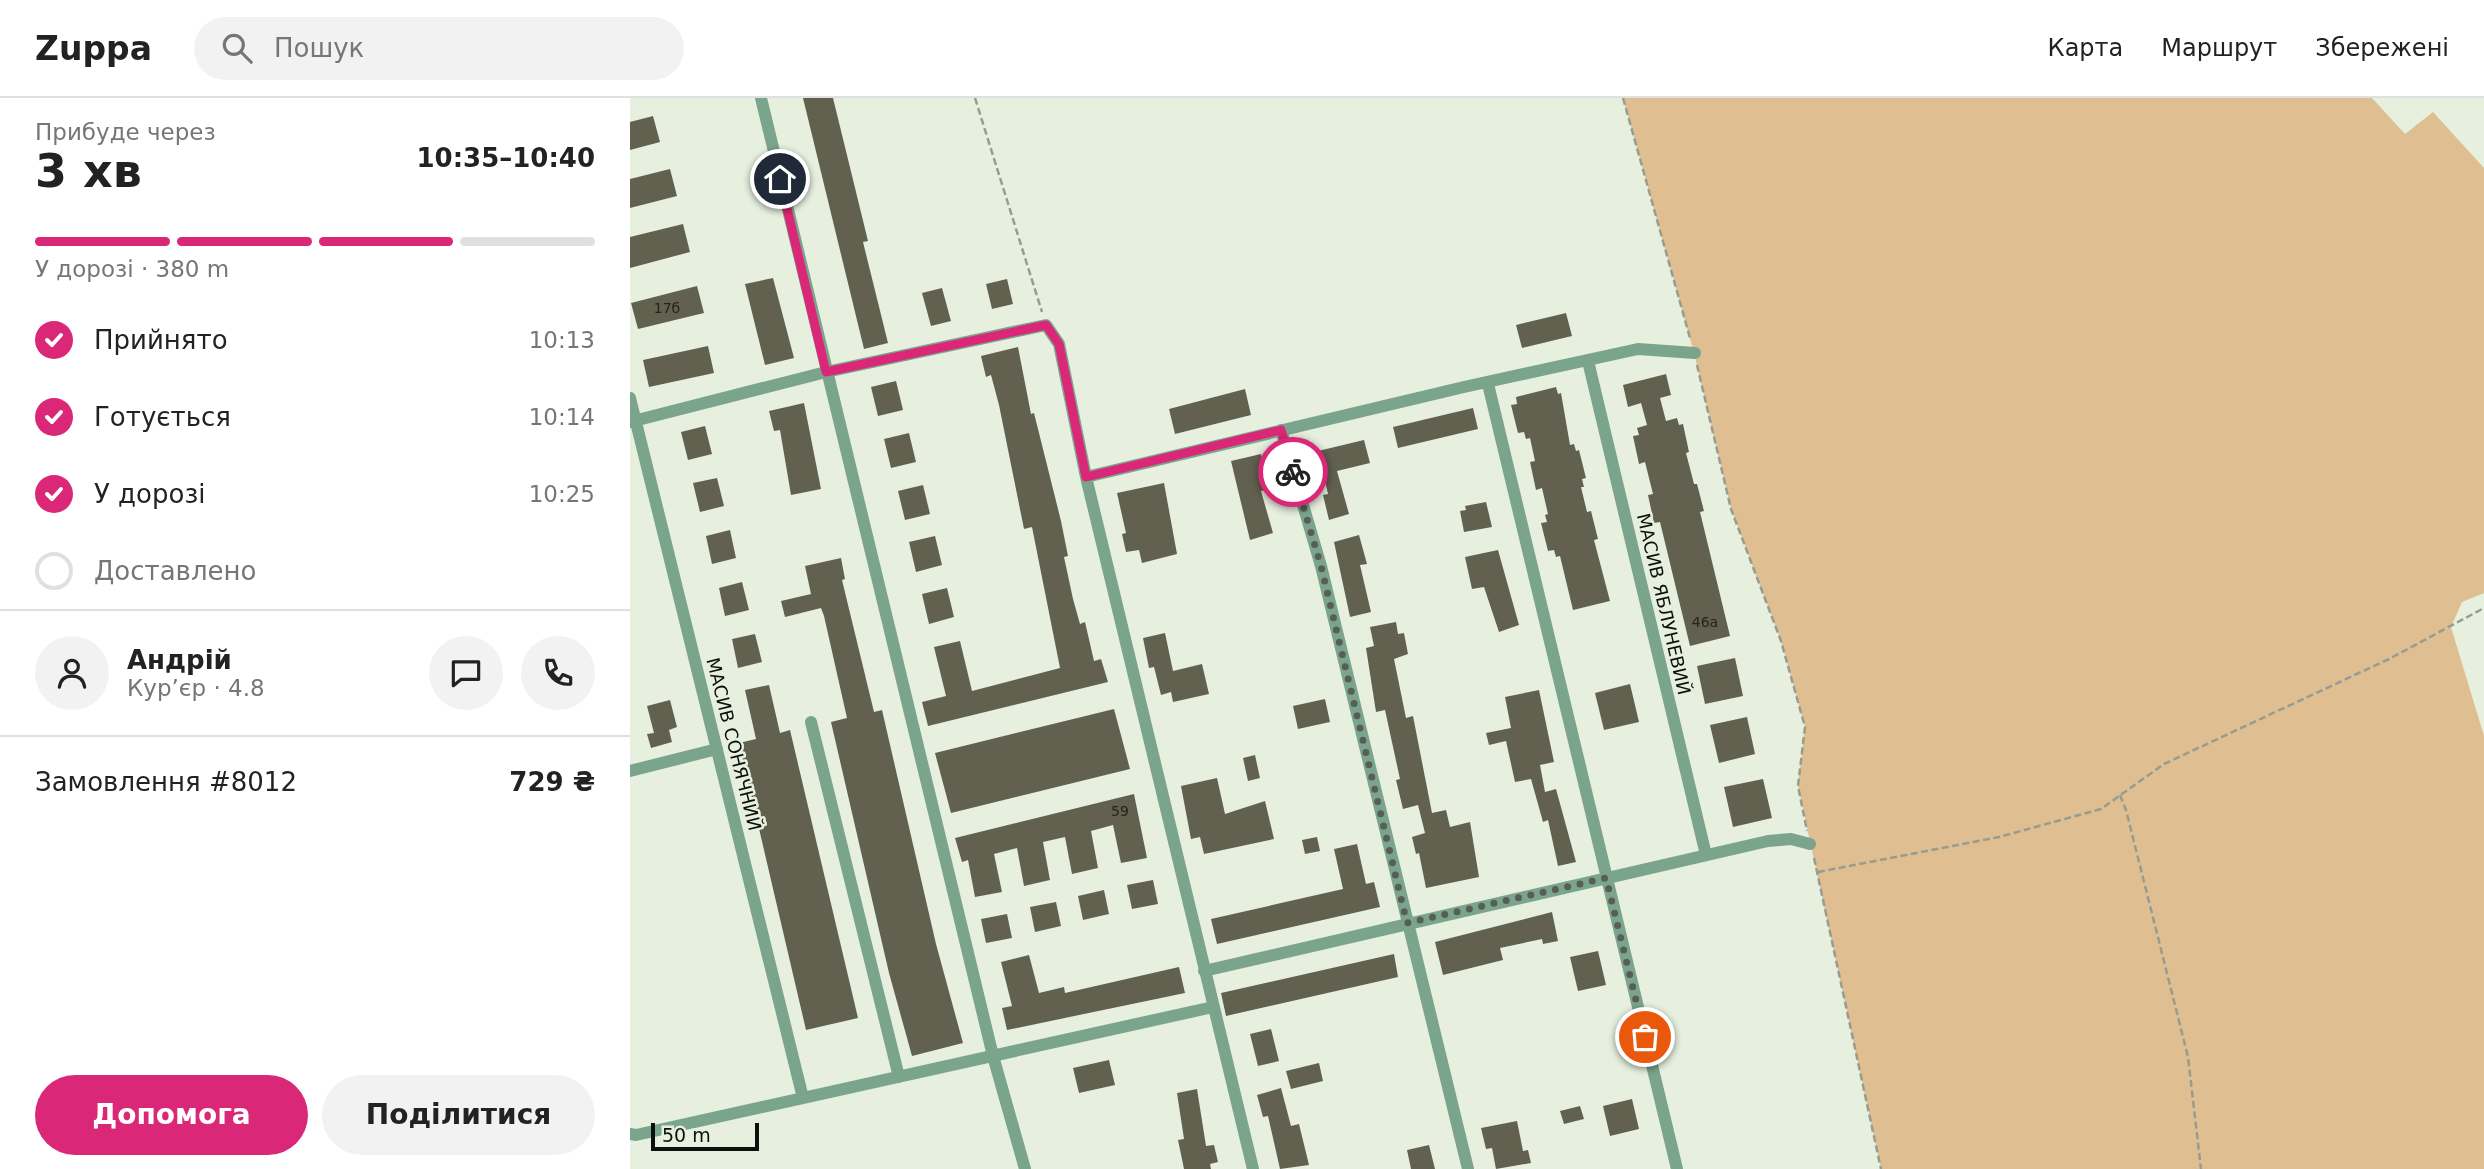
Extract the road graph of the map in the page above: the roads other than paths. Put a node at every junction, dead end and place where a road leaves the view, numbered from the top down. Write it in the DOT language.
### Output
graph roads {
  1 [pos="761,98"];
  2 [pos="1695,353"];
  3 [pos="1588,361"];
  4 [pos="826,372"];
  5 [pos="1488,384"];
  6 [pos="630,398"];
  7 [pos="633,422"];
  8 [pos="1281,430"];
  9 [pos="1086,477"];
  10 [pos="811,722"];
  11 [pos="717,749"];
  12 [pos="630,771"];
  13 [pos="1810,844"];
  14 [pos="1706,855"];
  15 [pos="1606,878"];
  16 [pos="1407,923"];
  17 [pos="1204,971"];
  18 [pos="1213,1007"];
  19 [pos="993,1056"];
  20 [pos="899,1077"];
  21 [pos="803,1098"];
  22 [pos="630,1134"];
  23 [pos="1025,1169"];
  24 [pos="1253,1169"];
  25 [pos="1468,1169"];
  26 [pos="1677,1169"];
  1 -- 4 [label="street"];
  2 -- 3 [label="street"];
  3 -- 5 [label="street"];
  3 -- 14 [label="street, МАСИВ ЯБЛУНЕВИЙ"];
  4 -- 7 [label="street"];
  4 -- 9 [label="street"];
  4 -- 19 [label="street"];
  5 -- 8 [label="street"];
  5 -- 15 [label="street"];
  6 -- 7 [label="street, МАСИВ СОНЯЧНИЙ"];
  7 -- 11 [label="street, МАСИВ СОНЯЧНИЙ"];
  8 -- 9 [label="street"];
  8 -- 16 [label="street"];
  9 -- 17 [label="street"];
  10 -- 20 [label="street"];
  11 -- 12 [label="street"];
  11 -- 21 [label="street, МАСИВ СОНЯЧНИЙ"];
  13 -- 14 [label="street"];
  14 -- 15 [label="street"];
  15 -- 16 [label="street"];
  15 -- 26 [label="street"];
  16 -- 17 [label="street"];
  16 -- 25 [label="street"];
  17 -- 18 [label="street"];
  18 -- 19 [label="street"];
  18 -- 24 [label="street"];
  19 -- 20 [label="street"];
  19 -- 23 [label="street"];
  20 -- 21 [label="street"];
  21 -- 22 [label="street"];
}
